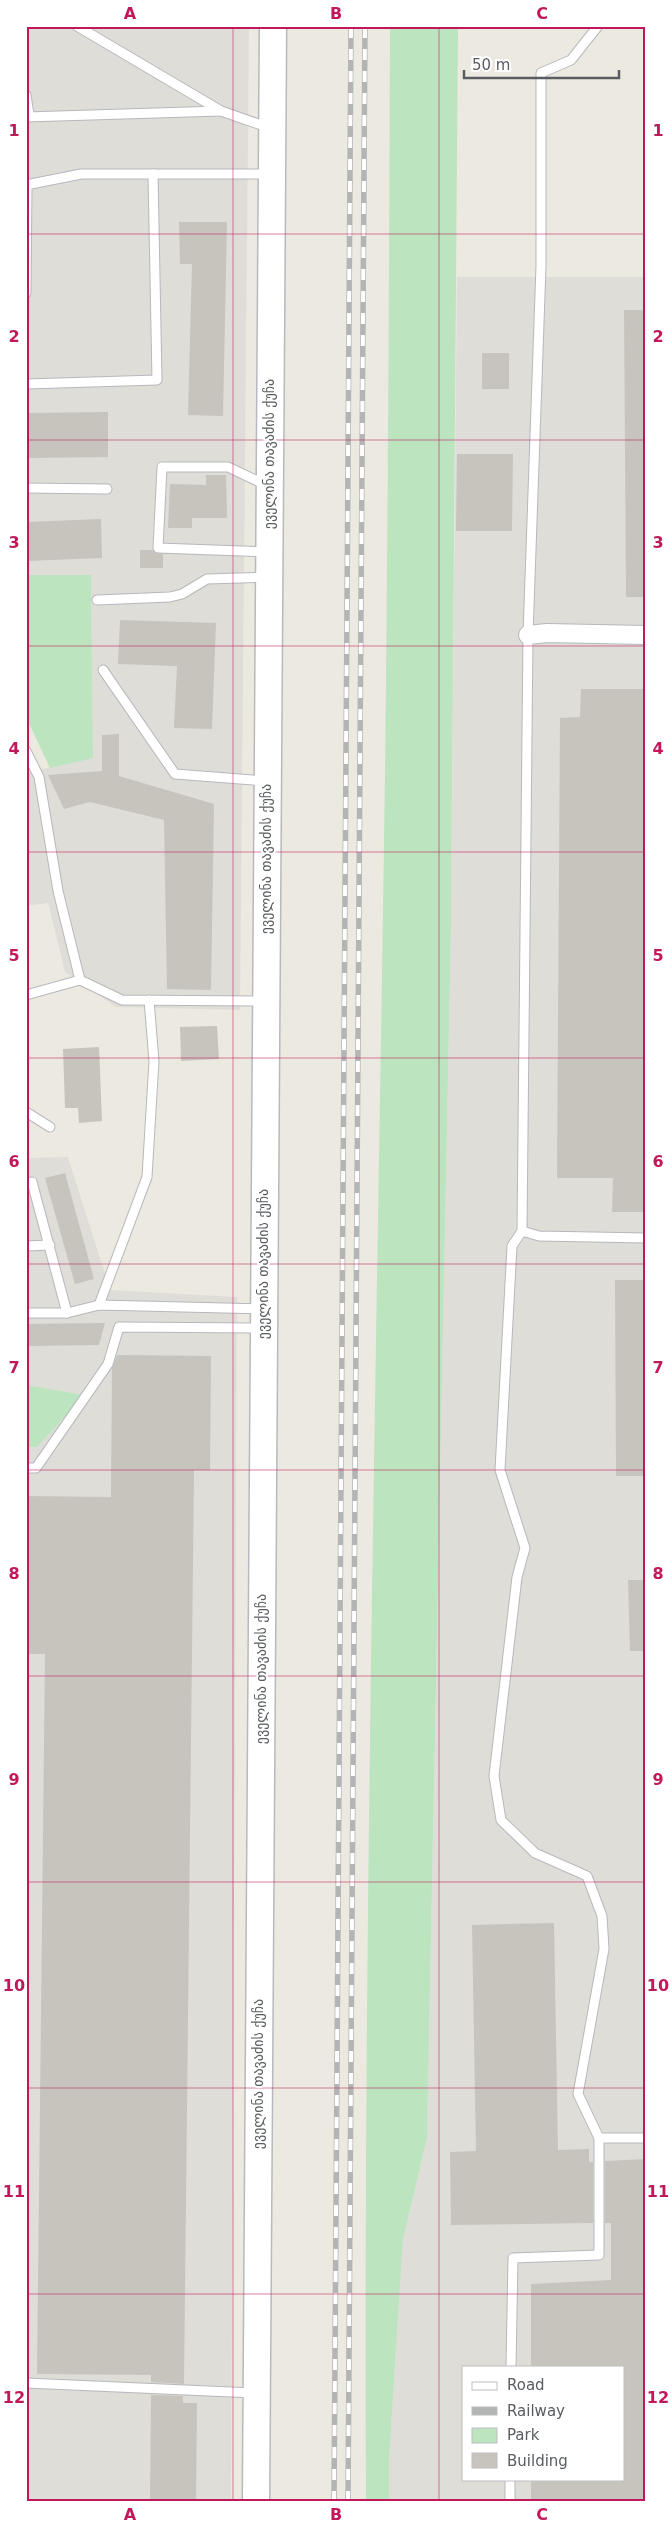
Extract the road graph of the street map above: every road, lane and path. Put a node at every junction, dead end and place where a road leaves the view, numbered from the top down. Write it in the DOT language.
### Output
graph roads {
  1 [pos="76,26"];
  2 [pos="273,26"];
  3 [pos="598,26"];
  4 [pos="26,95"];
  5 [pos="221,111"];
  6 [pos="28,116"];
  7 [pos="272,129"];
  8 [pos="153,174"];
  9 [pos="272,174"];
  10 [pos="26,185"];
  11 [pos="26,293"];
  12 [pos="26,384"];
  13 [pos="269,487"];
  14 [pos="26,488"];
  15 [pos="107,489"];
  16 [pos="268,565"];
  17 [pos="97,600"];
  18 [pos="528,635"];
  19 [pos="646,635"];
  20 [pos="103,670"];
  21 [pos="26,751"];
  22 [pos="267,781"];
  23 [pos="80,980"];
  24 [pos="26,995"];
  25 [pos="149,1000"];
  26 [pos="265,1001"];
  27 [pos="26,1112"];
  28 [pos="50,1127"];
  29 [pos="26,1183"];
  30 [pos="522,1231"];
  31 [pos="646,1238"];
  32 [pos="50,1245"];
  33 [pos="26,1246"];
  34 [pos="99,1305"];
  35 [pos="26,1313"];
  36 [pos="67,1313"];
  37 [pos="263,1318"];
  38 [pos="26,1468"];
  39 [pos="599,2138"];
  40 [pos="646,2138"];
  41 [pos="511,2366"];
  42 [pos="26,2383"];
  43 [pos="256,2393"];
  44 [pos="510,2480"];
  45 [pos="256,2502"];
  46 [pos="510,2502"];
  1 -- 5 [label="lane"];
  2 -- 7 [label="main road, ეველინა თავაძის ქუჩა"];
  3 -- 18 [label="lane"];
  4 -- 6 [label="lane"];
  5 -- 6 [label="lane"];
  5 -- 7 [label="lane"];
  7 -- 9 [label="main road, ეველინა თავაძის ქუჩა"];
  8 -- 9 [label="lane"];
  8 -- 10 [label="lane"];
  8 -- 12 [label="lane"];
  9 -- 13 [label="main road, ეველინა თავაძის ქუჩა"];
  10 -- 11 [label="lane"];
  13 -- 16 [label="main road, ეველინა თავაძის ქუჩა"];
  13 -- 16 [label="lane"];
  14 -- 15 [label="lane"];
  16 -- 17 [label="lane"];
  16 -- 22 [label="main road, ეველინა თავაძის ქუჩა"];
  18 -- 19 [label="street"];
  18 -- 30 [label="lane"];
  20 -- 22 [label="lane"];
  21 -- 23 [label="lane"];
  22 -- 26 [label="main road, ეველინა თავაძის ქუჩა"];
  23 -- 24 [label="lane"];
  23 -- 25 [label="lane"];
  25 -- 26 [label="lane"];
  25 -- 34 [label="lane"];
  26 -- 37 [label="main road, ეველინა თავაძის ქუჩა"];
  27 -- 28 [label="lane"];
  29 -- 32 [label="lane"];
  30 -- 31 [label="lane"];
  30 -- 39 [label="lane"];
  32 -- 33 [label="lane"];
  32 -- 36 [label="lane"];
  34 -- 36 [label="lane"];
  34 -- 37 [label="lane"];
  35 -- 36 [label="lane"];
  37 -- 38 [label="lane"];
  37 -- 43 [label="main road, ეველინა თავაძის ქუჩა"];
  39 -- 40 [label="lane"];
  39 -- 41 [label="lane"];
  42 -- 43 [label="lane"];
  43 -- 45 [label="main road, ეველინა თავაძის ქუჩა"];
  44 -- 46 [label="lane"];
}
